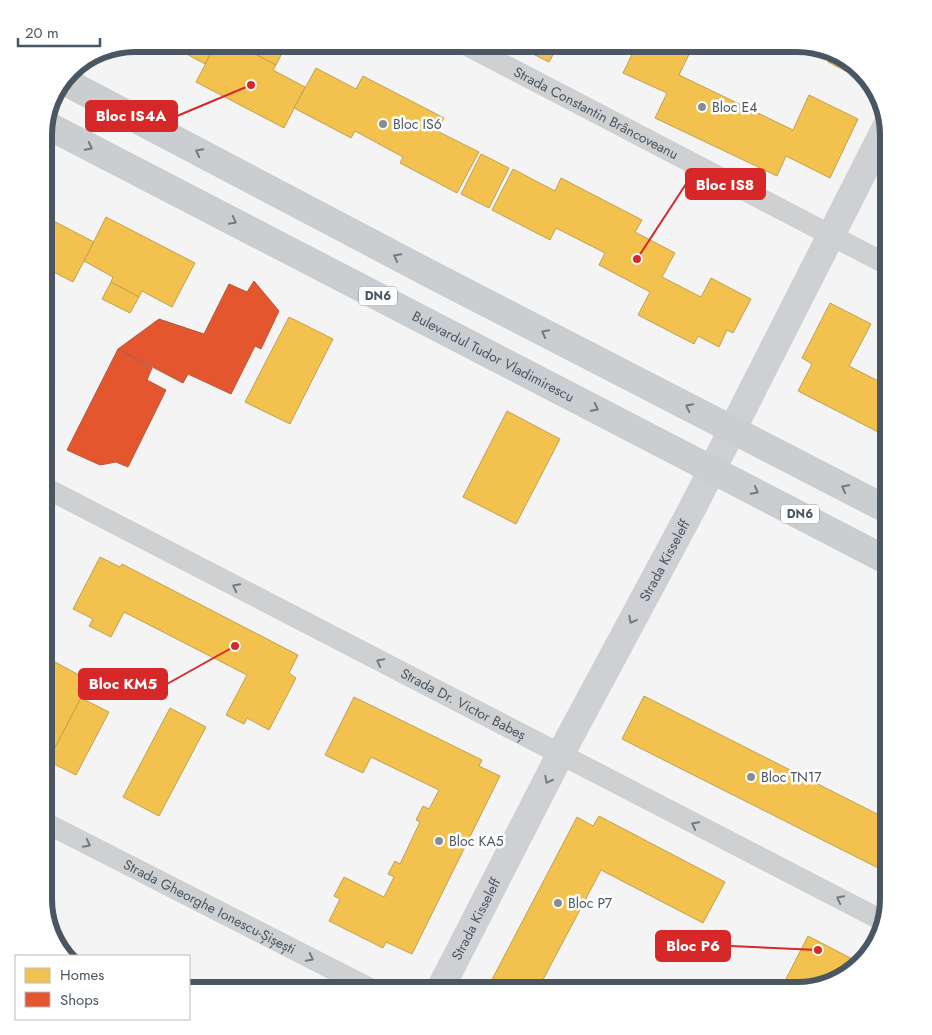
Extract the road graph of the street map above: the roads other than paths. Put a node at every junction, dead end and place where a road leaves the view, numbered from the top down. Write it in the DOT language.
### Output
graph roads {
  1 [pos="480,53"];
  2 [pos="70,84"];
  3 [pos="53,128"];
  4 [pos="880,139"];
  5 [pos="830,235"];
  6 [pos="880,261"];
  7 [pos="733,429"];
  8 [pos="711,469"];
  9 [pos="53,491"];
  10 [pos="880,506"];
  11 [pos="880,556"];
  12 [pos="560,755"];
  13 [pos="52,826"];
  14 [pos="877,919"];
  15 [pos="357,982"];
  16 [pos="445,982"];
  1 -- 5 [label="street, Strada Constantin Brâncoveanu"];
  7 -- 2 [label="main road, one-way"];
  3 -- 8 [label="main road, Bulevardul Tudor Vladimirescu / DN6, one-way"];
  4 -- 5 [label="street, Strada Kisseleff"];
  5 -- 6 [label="street, Strada Constantin Brâncoveanu"];
  5 -- 7 [label="street, Strada Kisseleff"];
  7 -- 8 [label="street, Strada Kisseleff"];
  10 -- 7 [label="main road, one-way"];
  8 -- 11 [label="main road, Bulevardul Tudor Vladimirescu / DN6, one-way"];
  8 -- 12 [label="street, Strada Kisseleff, one-way"];
  12 -- 9 [label="street, Strada Dr. Victor Babeș, one-way"];
  14 -- 12 [label="street, Strada Dr. Victor Babeș, one-way"];
  12 -- 16 [label="street, Strada Kisseleff, one-way"];
  13 -- 15 [label="street, Strada Gheorghe Ionescu-Șișești, one-way"];
}
